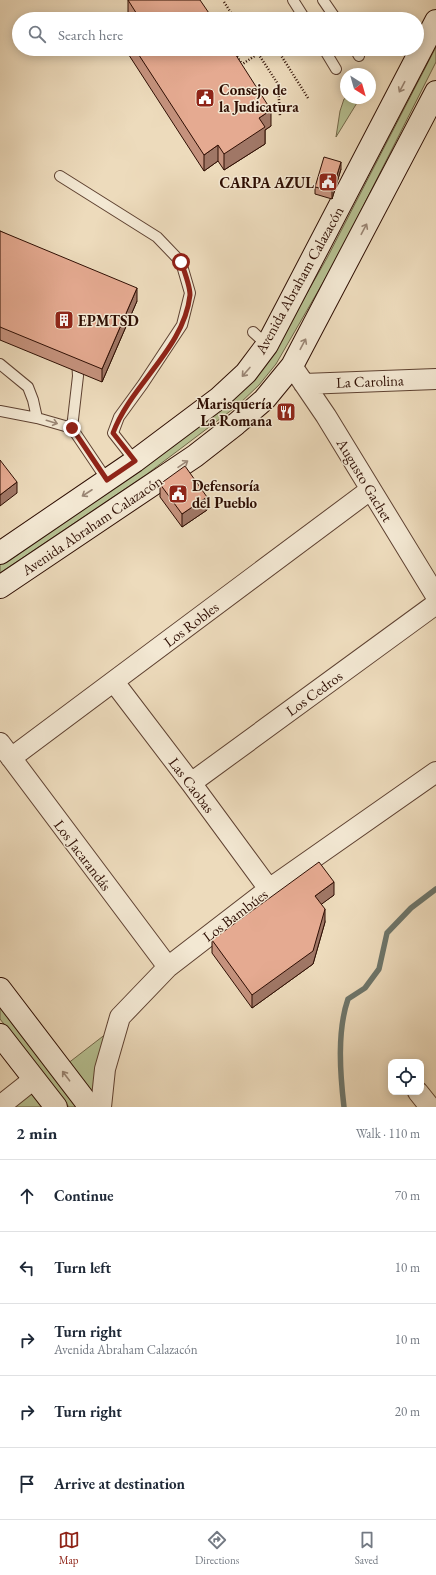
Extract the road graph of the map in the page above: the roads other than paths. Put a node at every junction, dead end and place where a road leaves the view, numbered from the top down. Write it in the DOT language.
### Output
graph roads {
  1 [pos="293,0"];
  2 [pos="323,0"];
  3 [pos="301,12"];
  4 [pos="331,12"];
  5 [pos="436,21"];
  6 [pos="424,43"];
  7 [pos="328,56"];
  8 [pos="417,56"];
  9 [pos="336,69"];
  10 [pos="436,92"];
  11 [pos="60,176"];
  12 [pos="74,352"];
  13 [pos="0,364"];
  14 [pos="292,366"];
  15 [pos="436,379"];
  16 [pos="304,384"];
  17 [pos="0,411"];
  18 [pos="37,418"];
  19 [pos="72,428"];
  20 [pos="135,461"];
  21 [pos="107,480"];
  22 [pos="370,490"];
  23 [pos="0,553"];
  24 [pos="0,587"];
  25 [pos="436,596"];
  26 [pos="436,604"];
  27 [pos="114,682"];
  28 [pos="6,750"];
  29 [pos="436,772"];
  30 [pos="191,783"];
  31 [pos="268,889"];
  32 [pos="168,967"];
  33 [pos="0,989"];
  34 [pos="0,1035"];
  35 [pos="34,1080"];
  36 [pos="420,1095"];
  37 [pos="0,1106"];
  38 [pos="56,1107"];
  39 [pos="90,1107"];
  40 [pos="101,1107"];
  41 [pos="430,1107"];
  1 -- 3 [label="lane"];
  2 -- 4 [label="lane"];
  5 -- 6 [label="main road, Avenida Abraham Calazacón, one-way"];
  7 -- 9 [label="lane"];
  8 -- 20 [label="main road, Avenida Abraham Calazacón, one-way"];
  14 -- 10 [label="main road, Avenida Abraham Calazacón, one-way"];
  11 -- 20 [label="lane"];
  12 -- 19 [label="lane"];
  13 -- 18 [label="lane"];
  14 -- 16 [label="street, Augusto Gachet"];
  24 -- 14 [label="main road, Avenida Abraham Calazacón, one-way"];
  15 -- 16 [label="street, La Carolina"];
  16 -- 22 [label="street, Augusto Gachet"];
  17 -- 18 [label="lane"];
  18 -- 19 [label="lane, one-way"];
  19 -- 21 [label="lane"];
  20 -- 21 [label="main road, Avenida Abraham Calazacón"];
  21 -- 23 [label="main road, Avenida Abraham Calazacón, one-way"];
  22 -- 25 [label="street, Augusto Gachet"];
  22 -- 27 [label="street, Los Robles"];
  26 -- 30 [label="street, Los Cedros"];
  27 -- 28 [label="street, Los Robles"];
  27 -- 30 [label="street, Las Caobas"];
  28 -- 32 [label="street, Los Jacarandás"];
  29 -- 31 [label="street, Los Bambúes"];
  30 -- 31 [label="street, Las Caobas"];
  31 -- 32 [label="street, Los Bambúes"];
  32 -- 40 [label="street, Los Bambúes"];
  39 -- 33 [label="main road, one-way"];
  34 -- 35 [label="main road"];
  35 -- 37 [label="street"];
  35 -- 38 [label="main road"];
  36 -- 41 [label="street"];
}
